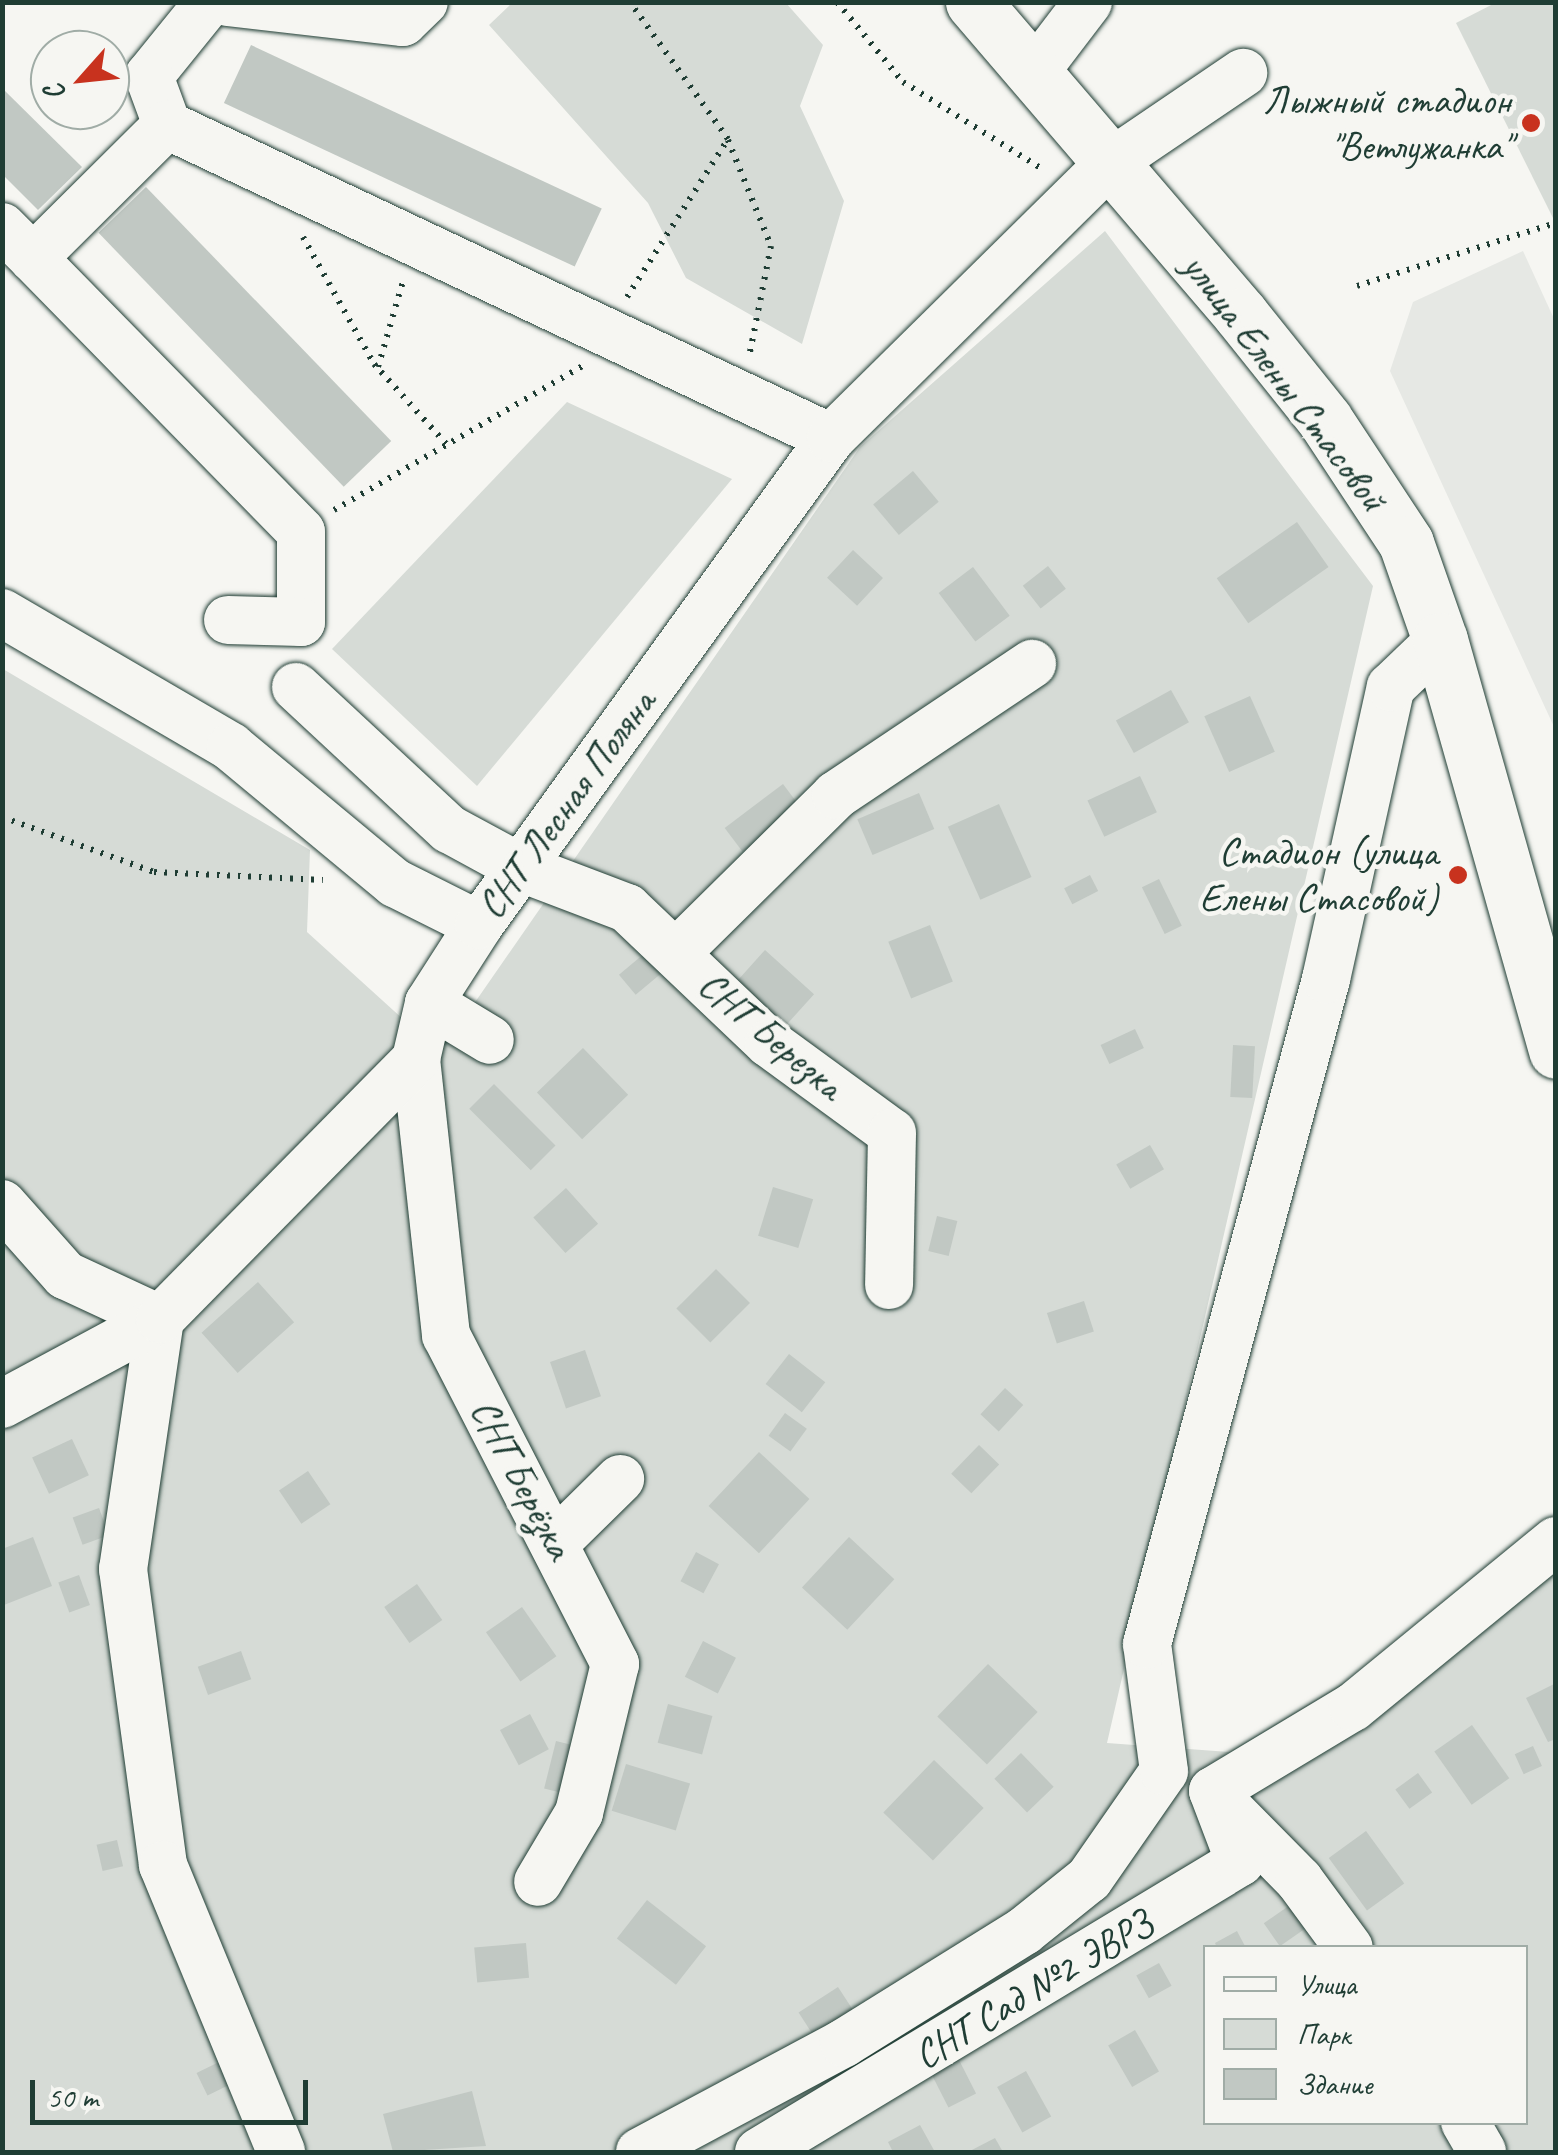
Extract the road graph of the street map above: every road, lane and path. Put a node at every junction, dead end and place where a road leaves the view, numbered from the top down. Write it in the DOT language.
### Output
graph roads {
  1 [pos="209,2"];
  2 [pos="228,2"];
  3 [pos="424,2"];
  4 [pos="630,2"];
  5 [pos="837,2"];
  6 [pos="973,2"];
  7 [pos="1088,2"];
  8 [pos="1034,72"];
  9 [pos="1243,73"];
  10 [pos="167,125"];
  11 [pos="728,139"];
  12 [pos="268,173"];
  13 [pos="1095,178"];
  14 [pos="1556,223"];
  15 [pos="18,242"];
  16 [pos="1356,286"];
  17 [pos="400,292"];
  18 [pos="594,349"];
  19 [pos="377,368"];
  20 [pos="742,396"];
  21 [pos="831,438"];
  22 [pos="450,448"];
  23 [pos="282,517"];
  24 [pos="2,613"];
  25 [pos="228,620"];
  26 [pos="1440,640"];
  27 [pos="1032,664"];
  28 [pos="296,687"];
  29 [pos="2,820"];
  30 [pos="519,867"];
  31 [pos="394,883"];
  32 [pos="480,925"];
  33 [pos="676,953"];
  34 [pos="429,1003"];
  35 [pos="490,1040"];
  36 [pos="1556,1051"];
  37 [pos="416,1059"];
  38 [pos="2,1204"];
  39 [pos="889,1285"];
  40 [pos="160,1320"];
  41 [pos="2,1404"];
  42 [pos="620,1479"];
  43 [pos="1556,1541"];
  44 [pos="556,1542"];
  45 [pos="1164,1772"];
  46 [pos="1212,1792"];
  47 [pos="538,1882"];
  48 [pos="1347,1945"];
  49 [pos="1467,2125"];
  50 [pos="281,2152"];
  51 [pos="640,2152"];
  52 [pos="759,2152"];
  53 [pos="1482,2152"];
  1 -- 10 [label="street"];
  2 -- 3 [label="street"];
  4 -- 11 [label="path"];
  5 -- 13 [label="path"];
  6 -- 8 [label="main road, улица Елены Стасовой"];
  7 -- 8 [label="street"];
  8 -- 13 [label="main road, улица Елены Стасовой"];
  9 -- 13 [label="street, СНТ Лесная Поляна"];
  10 -- 12 [label="street"];
  10 -- 15 [label="street"];
  11 -- 18 [label="path"];
  11 -- 20 [label="path"];
  12 -- 18 [label="street"];
  12 -- 19 [label="path"];
  13 -- 21 [label="street, СНТ Лесная Поляна"];
  13 -- 26 [label="main road, улица Елены Стасовой"];
  14 -- 16 [label="path"];
  15 -- 23 [label="street"];
  17 -- 19 [label="path"];
  18 -- 20 [label="street"];
  18 -- 22 [label="path"];
  19 -- 22 [label="path"];
  20 -- 21 [label="street"];
  21 -- 30 [label="street, СНТ Лесная Поляна"];
  22 -- 23 [label="path"];
  23 -- 25 [label="street"];
  24 -- 31 [label="street"];
  26 -- 36 [label="main road, улица Елены Стасовой"];
  26 -- 45 [label="street"];
  27 -- 33 [label="street"];
  28 -- 30 [label="street, СНТ Березка"];
  29 -- 31 [label="path"];
  30 -- 32 [label="street, СНТ Лесная Поляна"];
  30 -- 33 [label="street, СНТ Березка"];
  31 -- 32 [label="street"];
  32 -- 34 [label="street, СНТ Лесная Поляна"];
  33 -- 39 [label="street, СНТ Березка"];
  34 -- 35 [label="street"];
  34 -- 37 [label="street, СНТ Лесная Поляна"];
  37 -- 40 [label="street"];
  37 -- 44 [label="street, СНТ Берёзка"];
  38 -- 40 [label="street"];
  40 -- 41 [label="street"];
  40 -- 50 [label="street"];
  42 -- 44 [label="street"];
  43 -- 46 [label="street"];
  44 -- 47 [label="street, СНТ Берёзка"];
  45 -- 46 [label="street"];
  45 -- 51 [label="street"];
  46 -- 48 [label="street"];
  46 -- 52 [label="street, СНТ Сад №2 ЭВРЗ"];
  49 -- 53 [label="street"];
}
